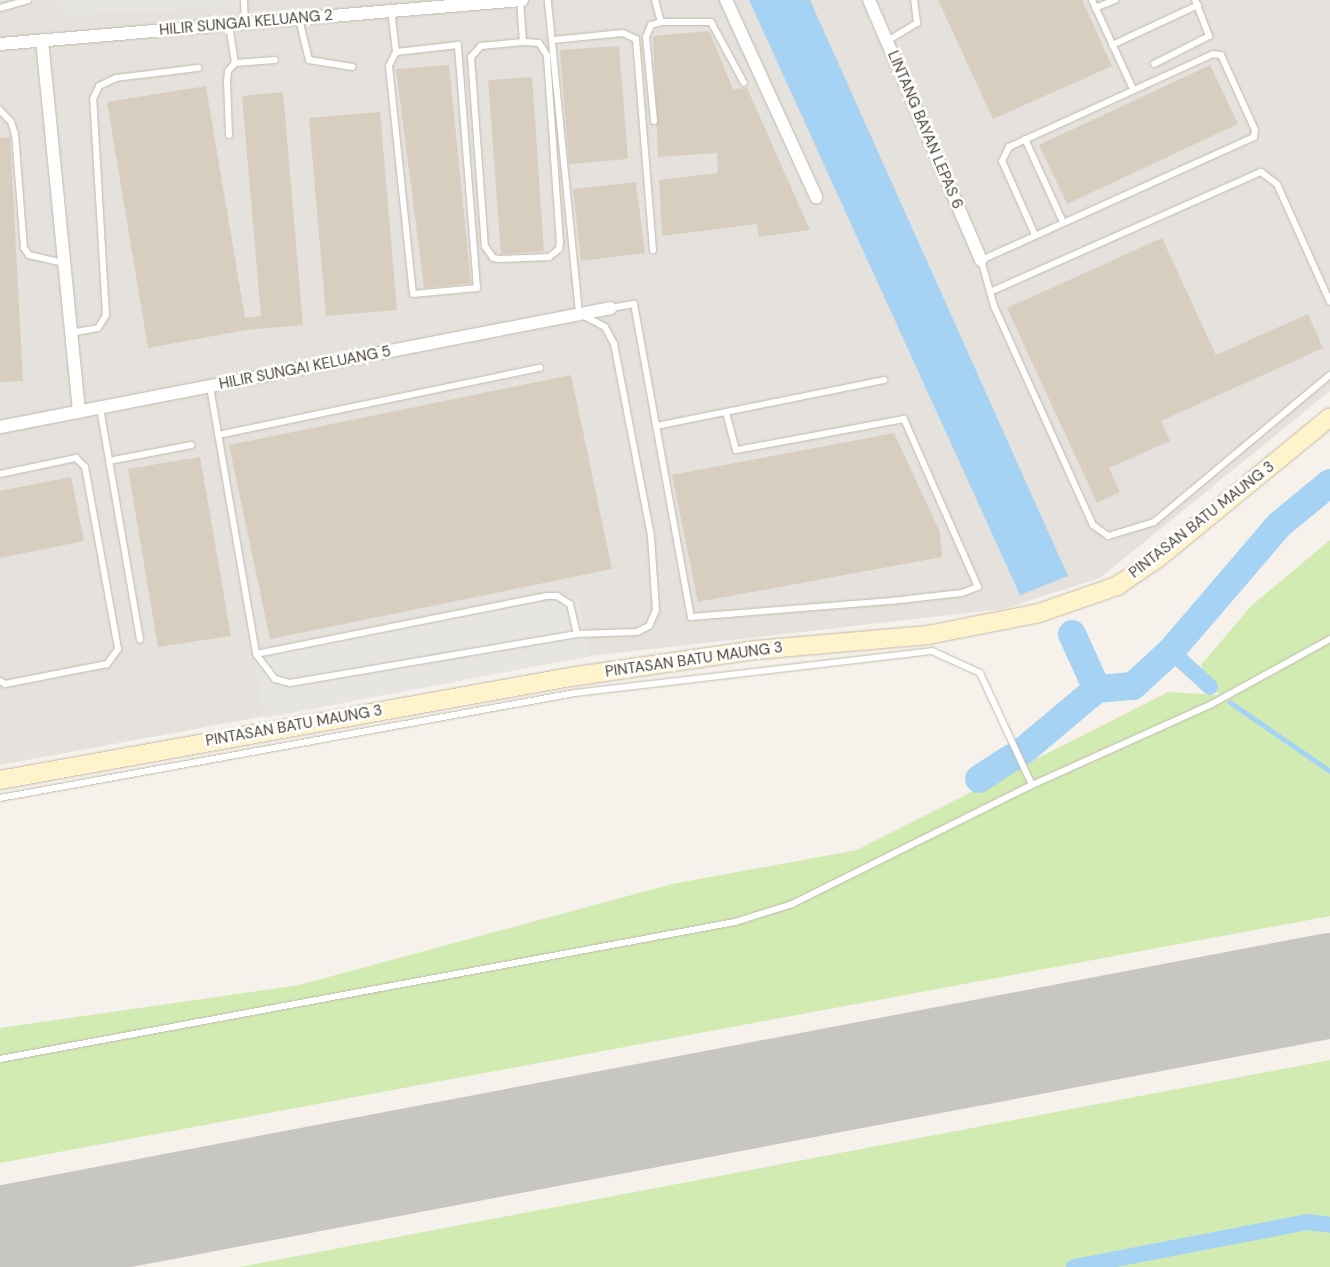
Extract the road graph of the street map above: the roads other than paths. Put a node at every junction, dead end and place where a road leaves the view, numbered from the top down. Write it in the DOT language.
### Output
graph roads {
  1 [pos="28,0"];
  2 [pos="244,0"];
  3 [pos="521,0"];
  4 [pos="548,0"];
  5 [pos="655,0"];
  6 [pos="726,0"];
  7 [pos="869,0"];
  8 [pos="914,0"];
  9 [pos="1092,0"];
  10 [pos="1115,0"];
  11 [pos="1197,3"];
  12 [pos="0,8"];
  13 [pos="391,8"];
  14 [pos="1096,8"];
  15 [pos="299,19"];
  16 [pos="661,22"];
  17 [pos="245,23"];
  18 [pos="230,24"];
  19 [pos="42,40"];
  20 [pos="553,40"];
  21 [pos="887,40"];
  22 [pos="522,42"];
  23 [pos="0,44"];
  24 [pos="1112,44"];
  25 [pos="396,52"];
  26 [pos="274,60"];
  27 [pos="235,63"];
  28 [pos="1154,64"];
  29 [pos="352,67"];
  30 [pos="198,68"];
  31 [pos="744,83"];
  32 [pos="1133,89"];
  33 [pos="0,110"];
  34 [pos="654,121"];
  35 [pos="229,135"];
  36 [pos="1025,139"];
  37 [pos="816,197"];
  38 [pos="1063,222"];
  39 [pos="1035,235"];
  40 [pos="653,250"];
  41 [pos="981,260"];
  42 [pos="64,263"];
  43 [pos="990,292"];
  44 [pos="1330,302"];
  45 [pos="611,308"];
  46 [pos="579,313"];
  47 [pos="70,333"];
  48 [pos="540,368"];
  49 [pos="1330,375"];
  50 [pos="884,380"];
  51 [pos="210,387"];
  52 [pos="100,408"];
  53 [pos="78,412"];
  54 [pos="726,412"];
  55 [pos="1330,417"];
  56 [pos="656,426"];
  57 [pos="0,427"];
  58 [pos="218,435"];
  59 [pos="191,445"];
  60 [pos="109,461"];
  61 [pos="0,474"];
  62 [pos="576,634"];
  63 [pos="1330,639"];
  64 [pos="140,640"];
  65 [pos="256,654"];
  66 [pos="0,680"];
  67 [pos="0,780"];
  68 [pos="1032,785"];
  69 [pos="0,798"];
  70 [pos="0,1059"];
  1 -- 12 [label="lane"];
  2 -- 17 [label="lane"];
  3 -- 13 [label="street, HILIR SUNGAI KELUANG 2"];
  3 -- 22 [label="lane"];
  4 -- 20 [label="lane"];
  5 -- 16 [label="lane"];
  6 -- 37 [label="street"];
  7 -- 21 [label="street, LINTANG BAYAN LEPAS 6"];
  8 -- 21 [label="lane"];
  9 -- 14 [label="lane"];
  10 -- 14 [label="lane"];
  11 -- 24 [label="lane"];
  11 -- 28 [label="lane"];
  13 -- 15 [label="street, HILIR SUNGAI KELUANG 2"];
  13 -- 25 [label="lane"];
  14 -- 24 [label="lane"];
  15 -- 17 [label="street, HILIR SUNGAI KELUANG 2"];
  15 -- 29 [label="lane"];
  16 -- 31 [label="lane"];
  16 -- 34 [label="lane"];
  17 -- 18 [label="street, HILIR SUNGAI KELUANG 2"];
  18 -- 19 [label="street, HILIR SUNGAI KELUANG 2"];
  18 -- 27 [label="lane"];
  19 -- 23 [label="street, HILIR SUNGAI KELUANG 2"];
  19 -- 42 [label="street"];
  20 -- 40 [label="lane"];
  20 -- 46 [label="lane"];
  21 -- 41 [label="street, LINTANG BAYAN LEPAS 6"];
  22 -- 22 [label="lane"];
  24 -- 32 [label="lane"];
  25 -- 25 [label="lane"];
  26 -- 27 [label="lane"];
  27 -- 35 [label="lane"];
  30 -- 47 [label="lane"];
  32 -- 36 [label="lane"];
  32 -- 38 [label="lane"];
  33 -- 42 [label="lane"];
  36 -- 38 [label="lane"];
  36 -- 39 [label="lane"];
  38 -- 39 [label="lane"];
  39 -- 41 [label="lane"];
  41 -- 43 [label="lane"];
  42 -- 47 [label="street"];
  43 -- 44 [label="lane"];
  43 -- 49 [label="lane"];
  45 -- 46 [label="street, HILIR SUNGAI KELUANG 5"];
  45 -- 56 [label="lane"];
  46 -- 51 [label="street, HILIR SUNGAI KELUANG 5"];
  46 -- 62 [label="lane"];
  47 -- 53 [label="street"];
  48 -- 58 [label="lane"];
  50 -- 54 [label="lane"];
  51 -- 52 [label="street, HILIR SUNGAI KELUANG 5"];
  51 -- 58 [label="lane"];
  52 -- 53 [label="street, HILIR SUNGAI KELUANG 5"];
  52 -- 60 [label="lane"];
  53 -- 57 [label="street, HILIR SUNGAI KELUANG 5"];
  54 -- 56 [label="lane"];
  54 -- 56 [label="lane"];
  55 -- 67 [label="street, PINTASAN BATU MAUNG 3"];
  58 -- 65 [label="lane"];
  59 -- 60 [label="lane"];
  60 -- 64 [label="lane"];
  61 -- 66 [label="lane"];
  62 -- 65 [label="lane"];
  62 -- 65 [label="lane"];
  63 -- 68 [label="lane"];
  68 -- 69 [label="lane"];
  68 -- 70 [label="lane"];
}
